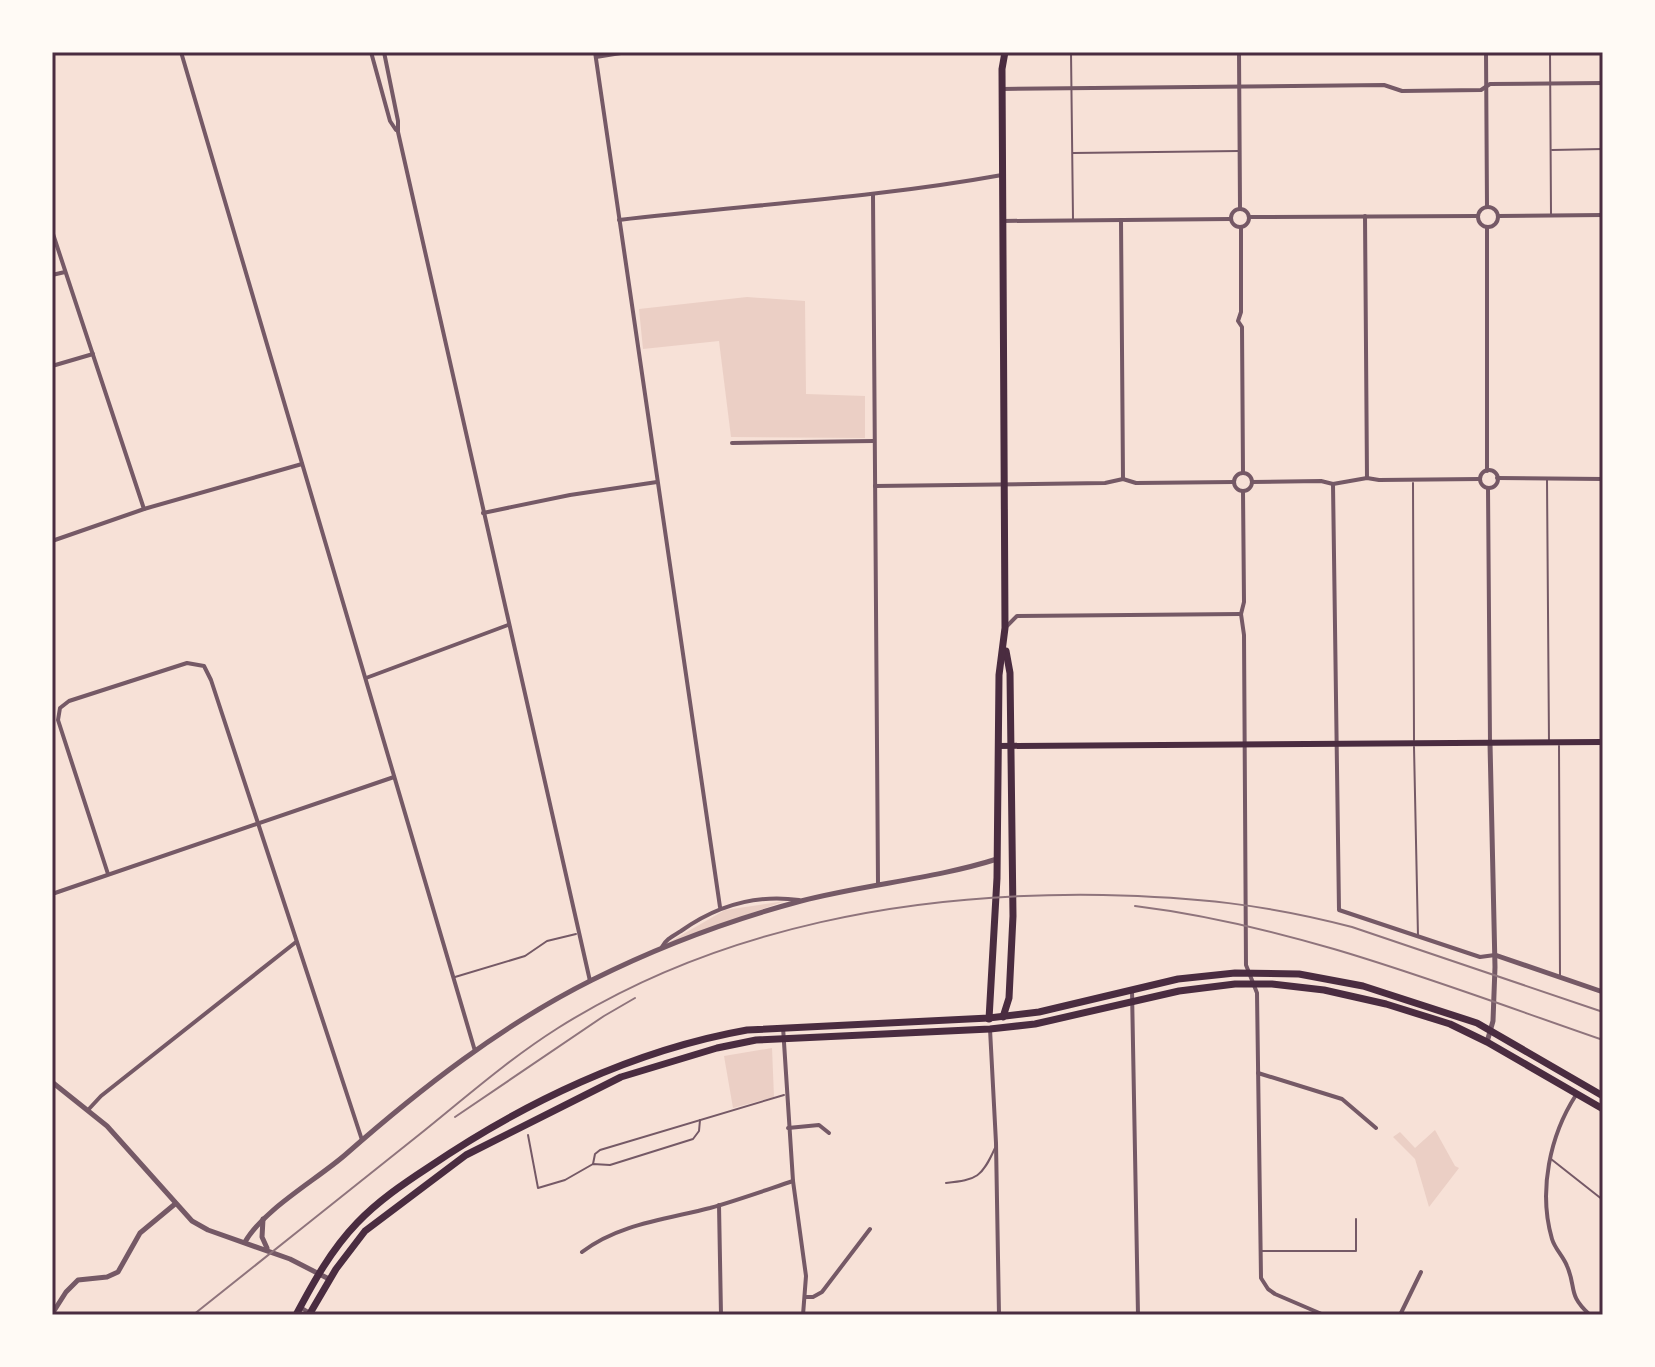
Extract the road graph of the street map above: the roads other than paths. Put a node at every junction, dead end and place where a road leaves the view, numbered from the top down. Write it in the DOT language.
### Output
graph roads {
  1 [pos="181,52"];
  2 [pos="371,52"];
  3 [pos="384,52"];
  4 [pos="627,52"];
  5 [pos="998,52"];
  6 [pos="1005,52"];
  7 [pos="1071,52"];
  8 [pos="1239,52"];
  9 [pos="1486,52"];
  10 [pos="1550,52"];
  11 [pos="596,54"];
  12 [pos="1002,69"];
  13 [pos="1550,83"];
  14 [pos="1603,83"];
  15 [pos="1240,87"];
  16 [pos="1486,87"];
  17 [pos="1071,88"];
  18 [pos="1002,89"];
  19 [pos="398,132"];
  20 [pos="1603,149"];
  21 [pos="1551,150"];
  22 [pos="1240,151"];
  23 [pos="1072,153"];
  24 [pos="1002,175"];
  25 [pos="873,195"];
  26 [pos="1487,206"];
  27 [pos="1240,209"];
  28 [pos="1551,215"];
  29 [pos="1603,215"];
  30 [pos="1365,216"];
  31 [pos="1477,216"];
  32 [pos="1498,216"];
  33 [pos="1250,217"];
  34 [pos="1231,219"];
  35 [pos="619,220"];
  36 [pos="1073,220"];
  37 [pos="1121,220"];
  38 [pos="1002,221"];
  39 [pos="1487,227"];
  40 [pos="1241,228"];
  41 [pos="52,231"];
  42 [pos="65,272"];
  43 [pos="52,275"];
  44 [pos="93,354"];
  45 [pos="52,366"];
  46 [pos="874,441"];
  47 [pos="732,443"];
  48 [pos="302,464"];
  49 [pos="1487,471"];
  50 [pos="1243,473"];
  51 [pos="1367,478"];
  52 [pos="1497,478"];
  53 [pos="1123,479"];
  54 [pos="1480,479"];
  55 [pos="1547,479"];
  56 [pos="1603,479"];
  57 [pos="1413,480"];
  58 [pos="657,482"];
  59 [pos="1234,482"];
  60 [pos="1252,482"];
  61 [pos="1005,484"];
  62 [pos="1333,484"];
  63 [pos="875,486"];
  64 [pos="1488,488"];
  65 [pos="1243,491"];
  66 [pos="144,509"];
  67 [pos="483,513"];
  68 [pos="52,541"];
  69 [pos="1241,614"];
  70 [pos="508,625"];
  71 [pos="1005,628"];
  72 [pos="1005,644"];
  73 [pos="366,678"];
  74 [pos="1603,742"];
  75 [pos="1490,743"];
  76 [pos="1549,743"];
  77 [pos="1559,743"];
  78 [pos="1336,744"];
  79 [pos="1414,744"];
  80 [pos="1245,745"];
  81 [pos="998,746"];
  82 [pos="1010,746"];
  83 [pos="394,777"];
  84 [pos="257,823"];
  85 [pos="997,859"];
  86 [pos="108,874"];
  87 [pos="878,883"];
  88 [pos="52,894"];
  89 [pos="802,901"];
  90 [pos="720,907"];
  91 [pos="578,934"];
  92 [pos="1418,937"];
  93 [pos="296,942"];
  94 [pos="660,951"];
  95 [pos="1495,955"];
  96 [pos="1249,973"];
  97 [pos="453,977"];
  98 [pos="1560,977"];
  99 [pos="590,981"];
  100 [pos="1253,984"];
  101 [pos="1132,990"];
  102 [pos="1603,992"];
  103 [pos="1133,1002"];
  104 [pos="1004,1016"];
  105 [pos="989,1018"];
  106 [pos="783,1026"];
  107 [pos="990,1029"];
  108 [pos="1491,1029"];
  109 [pos="784,1039"];
  110 [pos="1487,1042"];
  111 [pos="475,1051"];
  112 [pos="1258,1073"];
  113 [pos="52,1082"];
  114 [pos="1577,1093"];
  115 [pos="785,1095"];
  116 [pos="1603,1096"];
  117 [pos="1603,1109"];
  118 [pos="88,1110"];
  119 [pos="700,1120"];
  120 [pos="788,1128"];
  121 [pos="1376,1128"];
  122 [pos="829,1133"];
  123 [pos="528,1135"];
  124 [pos="362,1140"];
  125 [pos="996,1143"];
  126 [pos="1550,1159"];
  127 [pos="593,1164"];
  128 [pos="793,1181"];
  129 [pos="946,1183"];
  130 [pos="1603,1200"];
  131 [pos="175,1204"];
  132 [pos="719,1205"];
  133 [pos="264,1219"];
  134 [pos="1356,1219"];
  135 [pos="870,1229"];
  136 [pos="245,1242"];
  137 [pos="261,1244"];
  138 [pos="1260,1251"];
  139 [pos="582,1252"];
  140 [pos="1421,1272"];
  141 [pos="319,1273"];
  142 [pos="329,1279"];
  143 [pos="804,1297"];
  144 [pos="298,1311"];
  145 [pos="52,1314"];
  146 [pos="311,1314"];
  147 [pos="721,1315"];
  148 [pos="803,1315"];
  149 [pos="999,1315"];
  150 [pos="1138,1315"];
  151 [pos="1324,1315"];
  152 [pos="1400,1315"];
  153 [pos="1590,1315"];
  1 -- 48 [label="street"];
  2 -- 19 [label="street"];
  3 -- 19 [label="street"];
  4 -- 11 [label="street"];
  5 -- 12 [label="highway"];
  6 -- 12 [label="highway"];
  7 -- 17 [label="lane"];
  8 -- 15 [label="street"];
  9 -- 16 [label="street"];
  10 -- 13 [label="lane"];
  11 -- 35 [label="street"];
  12 -- 18 [label="highway"];
  13 -- 14 [label="street"];
  13 -- 16 [label="street"];
  13 -- 21 [label="lane"];
  15 -- 16 [label="street"];
  15 -- 17 [label="street"];
  15 -- 22 [label="street"];
  16 -- 26 [label="street"];
  17 -- 18 [label="street"];
  17 -- 23 [label="lane"];
  18 -- 24 [label="highway"];
  19 -- 67 [label="street"];
  20 -- 21 [label="lane"];
  21 -- 28 [label="lane"];
  22 -- 23 [label="lane"];
  22 -- 27 [label="street"];
  23 -- 36 [label="lane"];
  24 -- 25 [label="street"];
  24 -- 38 [label="highway"];
  25 -- 35 [label="street"];
  25 -- 46 [label="street"];
  26 -- 31 [label="street"];
  26 -- 32 [label="street"];
  27 -- 33 [label="street"];
  27 -- 34 [label="street"];
  28 -- 29 [label="street"];
  28 -- 32 [label="street"];
  30 -- 31 [label="street"];
  30 -- 33 [label="street"];
  30 -- 51 [label="street"];
  31 -- 39 [label="street"];
  32 -- 39 [label="street"];
  33 -- 40 [label="street"];
  34 -- 37 [label="street"];
  34 -- 40 [label="street"];
  35 -- 58 [label="street"];
  36 -- 37 [label="street"];
  36 -- 38 [label="street"];
  37 -- 53 [label="street"];
  38 -- 61 [label="highway"];
  39 -- 49 [label="street"];
  40 -- 50 [label="street"];
  41 -- 42 [label="street"];
  42 -- 43 [label="street"];
  42 -- 44 [label="street"];
  44 -- 45 [label="street"];
  44 -- 66 [label="street"];
  46 -- 47 [label="street"];
  46 -- 63 [label="street"];
  48 -- 66 [label="street"];
  48 -- 73 [label="street"];
  49 -- 52 [label="street"];
  49 -- 54 [label="street"];
  50 -- 59 [label="street"];
  50 -- 60 [label="street"];
  51 -- 57 [label="street"];
  51 -- 62 [label="street"];
  52 -- 55 [label="street"];
  52 -- 64 [label="street"];
  53 -- 59 [label="street"];
  53 -- 61 [label="street"];
  54 -- 57 [label="street"];
  54 -- 64 [label="street"];
  55 -- 56 [label="street"];
  55 -- 76 [label="lane"];
  57 -- 79 [label="lane"];
  58 -- 67 [label="street"];
  58 -- 90 [label="street"];
  59 -- 65 [label="street"];
  60 -- 62 [label="street"];
  60 -- 65 [label="street"];
  61 -- 63 [label="street"];
  61 -- 71 [label="highway"];
  62 -- 78 [label="street"];
  63 -- 87 [label="street"];
  64 -- 75 [label="street"];
  65 -- 69 [label="street"];
  66 -- 68 [label="street"];
  67 -- 70 [label="street"];
  69 -- 71 [label="street"];
  69 -- 80 [label="street"];
  70 -- 73 [label="street"];
  70 -- 91 [label="street"];
  71 -- 72 [label="highway"];
  72 -- 81 [label="highway"];
  72 -- 82 [label="highway"];
  73 -- 83 [label="street"];
  74 -- 77 [label="main road"];
  75 -- 76 [label="main road"];
  75 -- 79 [label="main road"];
  75 -- 95 [label="street"];
  76 -- 77 [label="main road"];
  77 -- 98 [label="lane"];
  78 -- 79 [label="main road"];
  78 -- 80 [label="main road"];
  78 -- 92 [label="street"];
  79 -- 92 [label="lane"];
  80 -- 82 [label="main road"];
  80 -- 96 [label="street"];
  81 -- 82 [label="main road"];
  81 -- 85 [label="highway"];
  82 -- 104 [label="highway"];
  83 -- 84 [label="street"];
  83 -- 97 [label="street"];
  84 -- 86 [label="street"];
  84 -- 86 [label="street"];
  84 -- 93 [label="street"];
  85 -- 87 [label="street"];
  85 -- 105 [label="highway"];
  86 -- 88 [label="street"];
  87 -- 89 [label="street"];
  89 -- 90 [label="street"];
  89 -- 94 [label="street"];
  90 -- 94 [label="street"];
  91 -- 97 [label="lane"];
  91 -- 99 [label="street"];
  92 -- 95 [label="street"];
  93 -- 118 [label="street"];
  93 -- 124 [label="street"];
  94 -- 99 [label="street"];
  95 -- 98 [label="street"];
  95 -- 108 [label="street"];
  96 -- 100 [label="street"];
  96 -- 101 [label="highway"];
  96 -- 108 [label="highway"];
  97 -- 111 [label="street"];
  98 -- 102 [label="street"];
  99 -- 111 [label="street"];
  100 -- 103 [label="highway"];
  100 -- 110 [label="highway"];
  100 -- 112 [label="street"];
  101 -- 103 [label="street"];
  101 -- 104 [label="highway"];
  103 -- 107 [label="highway"];
  103 -- 150 [label="street"];
  104 -- 105 [label="highway"];
  104 -- 107 [label="highway"];
  105 -- 106 [label="highway"];
  105 -- 107 [label="highway"];
  106 -- 109 [label="street"];
  106 -- 141 [label="highway"];
  107 -- 109 [label="highway"];
  107 -- 125 [label="street"];
  108 -- 110 [label="street"];
  108 -- 116 [label="highway"];
  109 -- 115 [label="street"];
  109 -- 142 [label="highway"];
  110 -- 114 [label="highway"];
  111 -- 124 [label="street"];
  112 -- 121 [label="street"];
  112 -- 138 [label="street"];
  113 -- 118 [label="street"];
  114 -- 117 [label="highway"];
  114 -- 126 [label="street"];
  115 -- 119 [label="lane"];
  115 -- 120 [label="street"];
  118 -- 131 [label="street"];
  119 -- 127 [label="lane"];
  119 -- 127 [label="lane"];
  120 -- 122 [label="street"];
  120 -- 128 [label="street"];
  123 -- 127 [label="lane"];
  124 -- 133 [label="street"];
  125 -- 129 [label="lane"];
  125 -- 149 [label="street"];
  126 -- 130 [label="lane"];
  126 -- 153 [label="street"];
  128 -- 132 [label="street"];
  128 -- 143 [label="street"];
  131 -- 136 [label="street"];
  131 -- 145 [label="street"];
  132 -- 139 [label="street"];
  132 -- 147 [label="street"];
  133 -- 136 [label="street"];
  133 -- 137 [label="street"];
  134 -- 138 [label="lane"];
  135 -- 143 [label="street"];
  136 -- 137 [label="street"];
  137 -- 141 [label="street"];
  138 -- 151 [label="street"];
  140 -- 152 [label="street"];
  141 -- 142 [label="street"];
  141 -- 144 [label="highway"];
  142 -- 146 [label="highway"];
  143 -- 148 [label="street"];
  144 -- 146 [label="street"];
}
